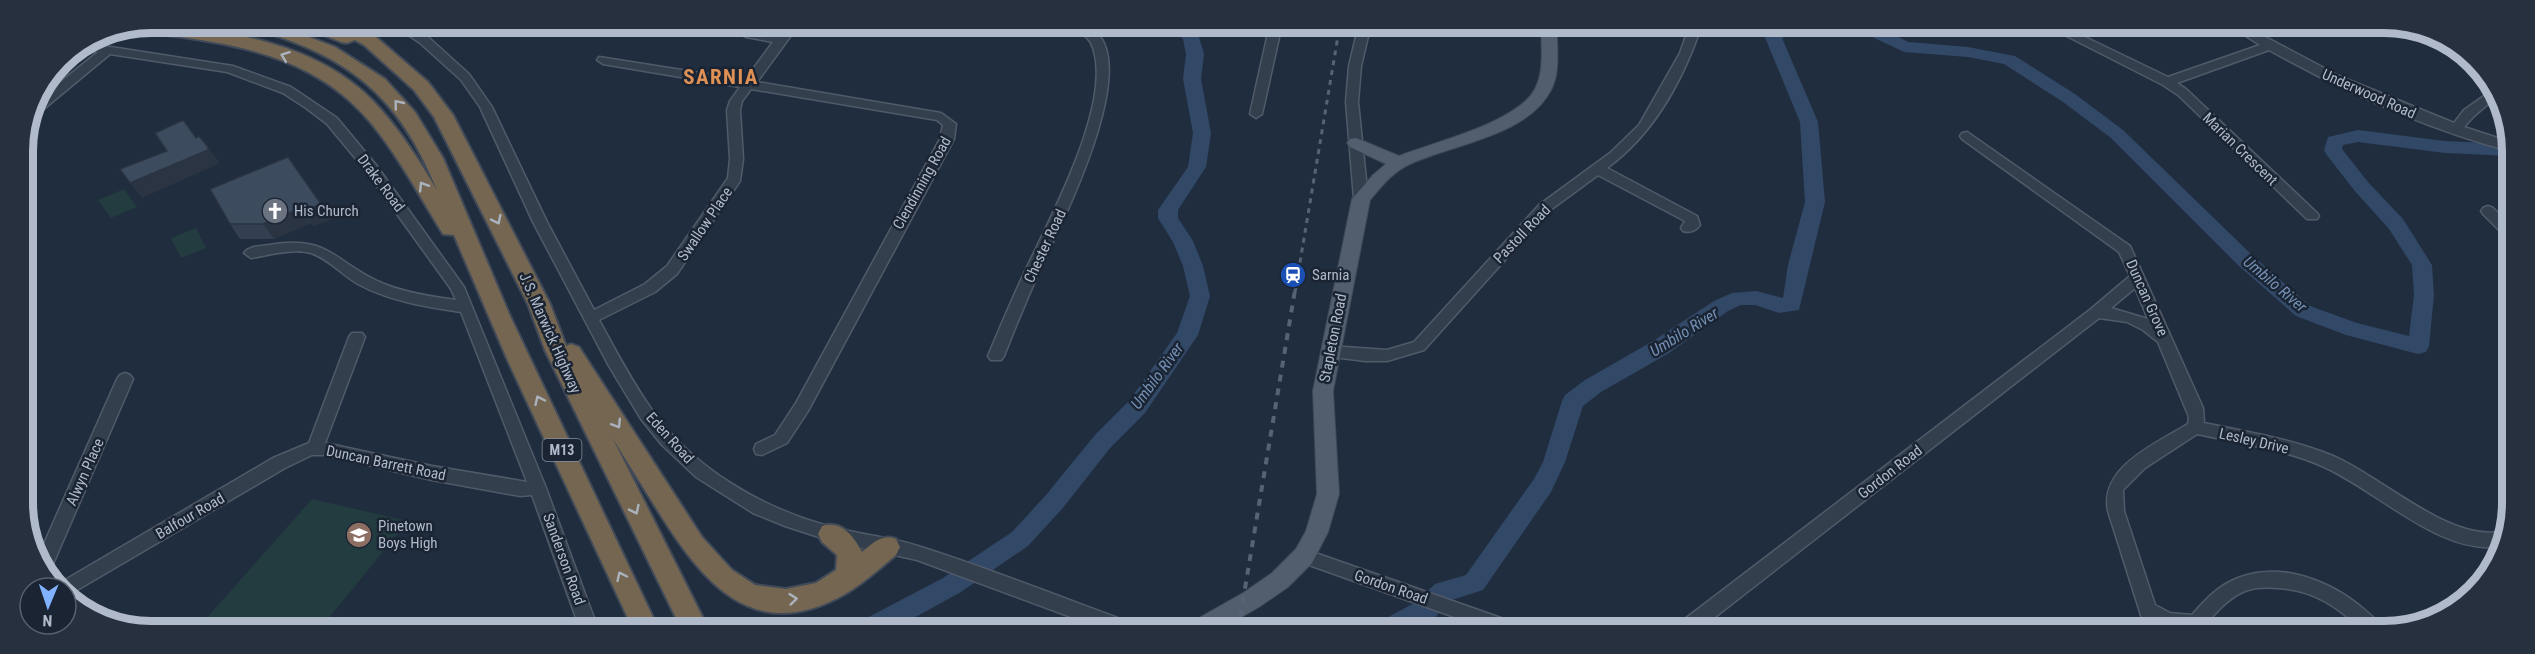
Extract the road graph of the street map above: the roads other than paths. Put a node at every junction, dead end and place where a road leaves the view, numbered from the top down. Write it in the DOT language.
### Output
graph roads {
  1 [pos="186,33"];
  2 [pos="284,33"];
  3 [pos="333,33"];
  4 [pos="354,33"];
  5 [pos="413,33"];
  6 [pos="748,33"];
  7 [pos="786,33"];
  8 [pos="1088,33"];
  9 [pos="1274,33"];
  10 [pos="1363,33"];
  11 [pos="1549,33"];
  12 [pos="1693,33"];
  13 [pos="2067,33"];
  14 [pos="2248,33"];
  15 [pos="781,40"];
  16 [pos="2269,46"];
  17 [pos="94,48"];
  18 [pos="108,50"];
  19 [pos="381,54"];
  20 [pos="603,60"];
  21 [pos="2167,82"];
  22 [pos="747,85"];
  23 [pos="2489,97"];
  24 [pos="44,102"];
  25 [pos="1256,114"];
  26 [pos="2456,129"];
  27 [pos="1967,136"];
  28 [pos="1356,143"];
  29 [pos="2502,144"];
  30 [pos="1399,163"];
  31 [pos="1598,169"];
  32 [pos="1361,200"];
  33 [pos="2488,211"];
  34 [pos="2312,216"];
  35 [pos="2502,225"];
  36 [pos="1688,228"];
  37 [pos="251,253"];
  38 [pos="478,270"];
  39 [pos="2138,277"];
  40 [pos="540,304"];
  41 [pos="467,307"];
  42 [pos="2097,313"];
  43 [pos="590,318"];
  44 [pos="357,337"];
  45 [pos="2167,342"];
  46 [pos="1331,352"];
  47 [pos="996,356"];
  48 [pos="125,379"];
  49 [pos="2195,427"];
  50 [pos="315,448"];
  51 [pos="762,449"];
  52 [pos="538,488"];
  53 [pos="831,534"];
  54 [pos="2497,539"];
  55 [pos="887,547"];
  56 [pos="1304,556"];
  57 [pos="47,558"];
  58 [pos="846,579"];
  59 [pos="78,581"];
  60 [pos="2147,609"];
  61 [pos="586,621"];
  62 [pos="642,621"];
  63 [pos="691,621"];
  64 [pos="1095,621"];
  65 [pos="1214,621"];
  66 [pos="1488,621"];
  67 [pos="1696,621"];
  68 [pos="2151,621"];
  69 [pos="2171,621"];
  70 [pos="2199,621"];
  71 [pos="2365,621"];
  38 -- 1 [label="highway, one-way"];
  38 -- 2 [label="highway, M13, one-way"];
  3 -- 19 [label="highway, M13"];
  4 -- 19 [label="highway"];
  5 -- 43 [label="street, Eden Road"];
  6 -- 15 [label="street"];
  7 -- 15 [label="street, Swallow Place"];
  8 -- 47 [label="street, Chester Road"];
  9 -- 25 [label="street"];
  10 -- 28 [label="street"];
  11 -- 30 [label="main road, Stapleton Road"];
  12 -- 31 [label="street, Pastoll Road"];
  13 -- 21 [label="street, Marian Crescent"];
  14 -- 16 [label="street, Underwood Road"];
  15 -- 22 [label="street, Swallow Place"];
  16 -- 21 [label="street"];
  16 -- 26 [label="street, Underwood Road"];
  17 -- 18 [label="street, Drake Road"];
  18 -- 24 [label="street"];
  18 -- 41 [label="street, Drake Road"];
  19 -- 40 [label="highway, J.S. Marwick Highway / M13, one-way"];
  20 -- 22 [label="street, Clendinning Road"];
  21 -- 34 [label="street, Marian Crescent"];
  22 -- 43 [label="street, Swallow Place"];
  22 -- 51 [label="street, Clendinning Road"];
  23 -- 26 [label="street"];
  26 -- 29 [label="street, Underwood Road"];
  27 -- 39 [label="street, Duncan Grove"];
  28 -- 30 [label="main road"];
  28 -- 32 [label="street"];
  30 -- 32 [label="main road, Stapleton Road"];
  31 -- 36 [label="street"];
  31 -- 46 [label="street, Pastoll Road"];
  32 -- 46 [label="main road, Stapleton Road"];
  33 -- 35 [label="street"];
  37 -- 41 [label="street"];
  62 -- 38 [label="highway, M13, one-way"];
  39 -- 42 [label="street, Gordon Road"];
  39 -- 45 [label="street, Duncan Grove"];
  40 -- 58 [label="highway, one-way"];
  40 -- 63 [label="highway, J.S. Marwick Highway / M13, one-way"];
  41 -- 52 [label="street, Drake Road"];
  42 -- 45 [label="street"];
  42 -- 67 [label="street, Gordon Road"];
  43 -- 53 [label="street, Eden Road"];
  44 -- 50 [label="street, Duncan Barrett Road"];
  45 -- 49 [label="street, Duncan Grove"];
  46 -- 56 [label="main road, Stapleton Road"];
  48 -- 57 [label="street, Alwyn Place"];
  49 -- 54 [label="street, Lesley Drive"];
  49 -- 60 [label="street"];
  50 -- 52 [label="street, Duncan Barrett Road"];
  50 -- 59 [label="street, Balfour Road"];
  52 -- 61 [label="street, Sanderson Road"];
  53 -- 55 [label="street, Eden Road"];
  53 -- 58 [label="highway"];
  55 -- 58 [label="highway"];
  55 -- 64 [label="street, Eden Road"];
  56 -- 65 [label="main road, Stapleton Road"];
  56 -- 66 [label="street, Gordon Road"];
  60 -- 68 [label="street"];
  60 -- 69 [label="street"];
  70 -- 71 [label="street"];
}
